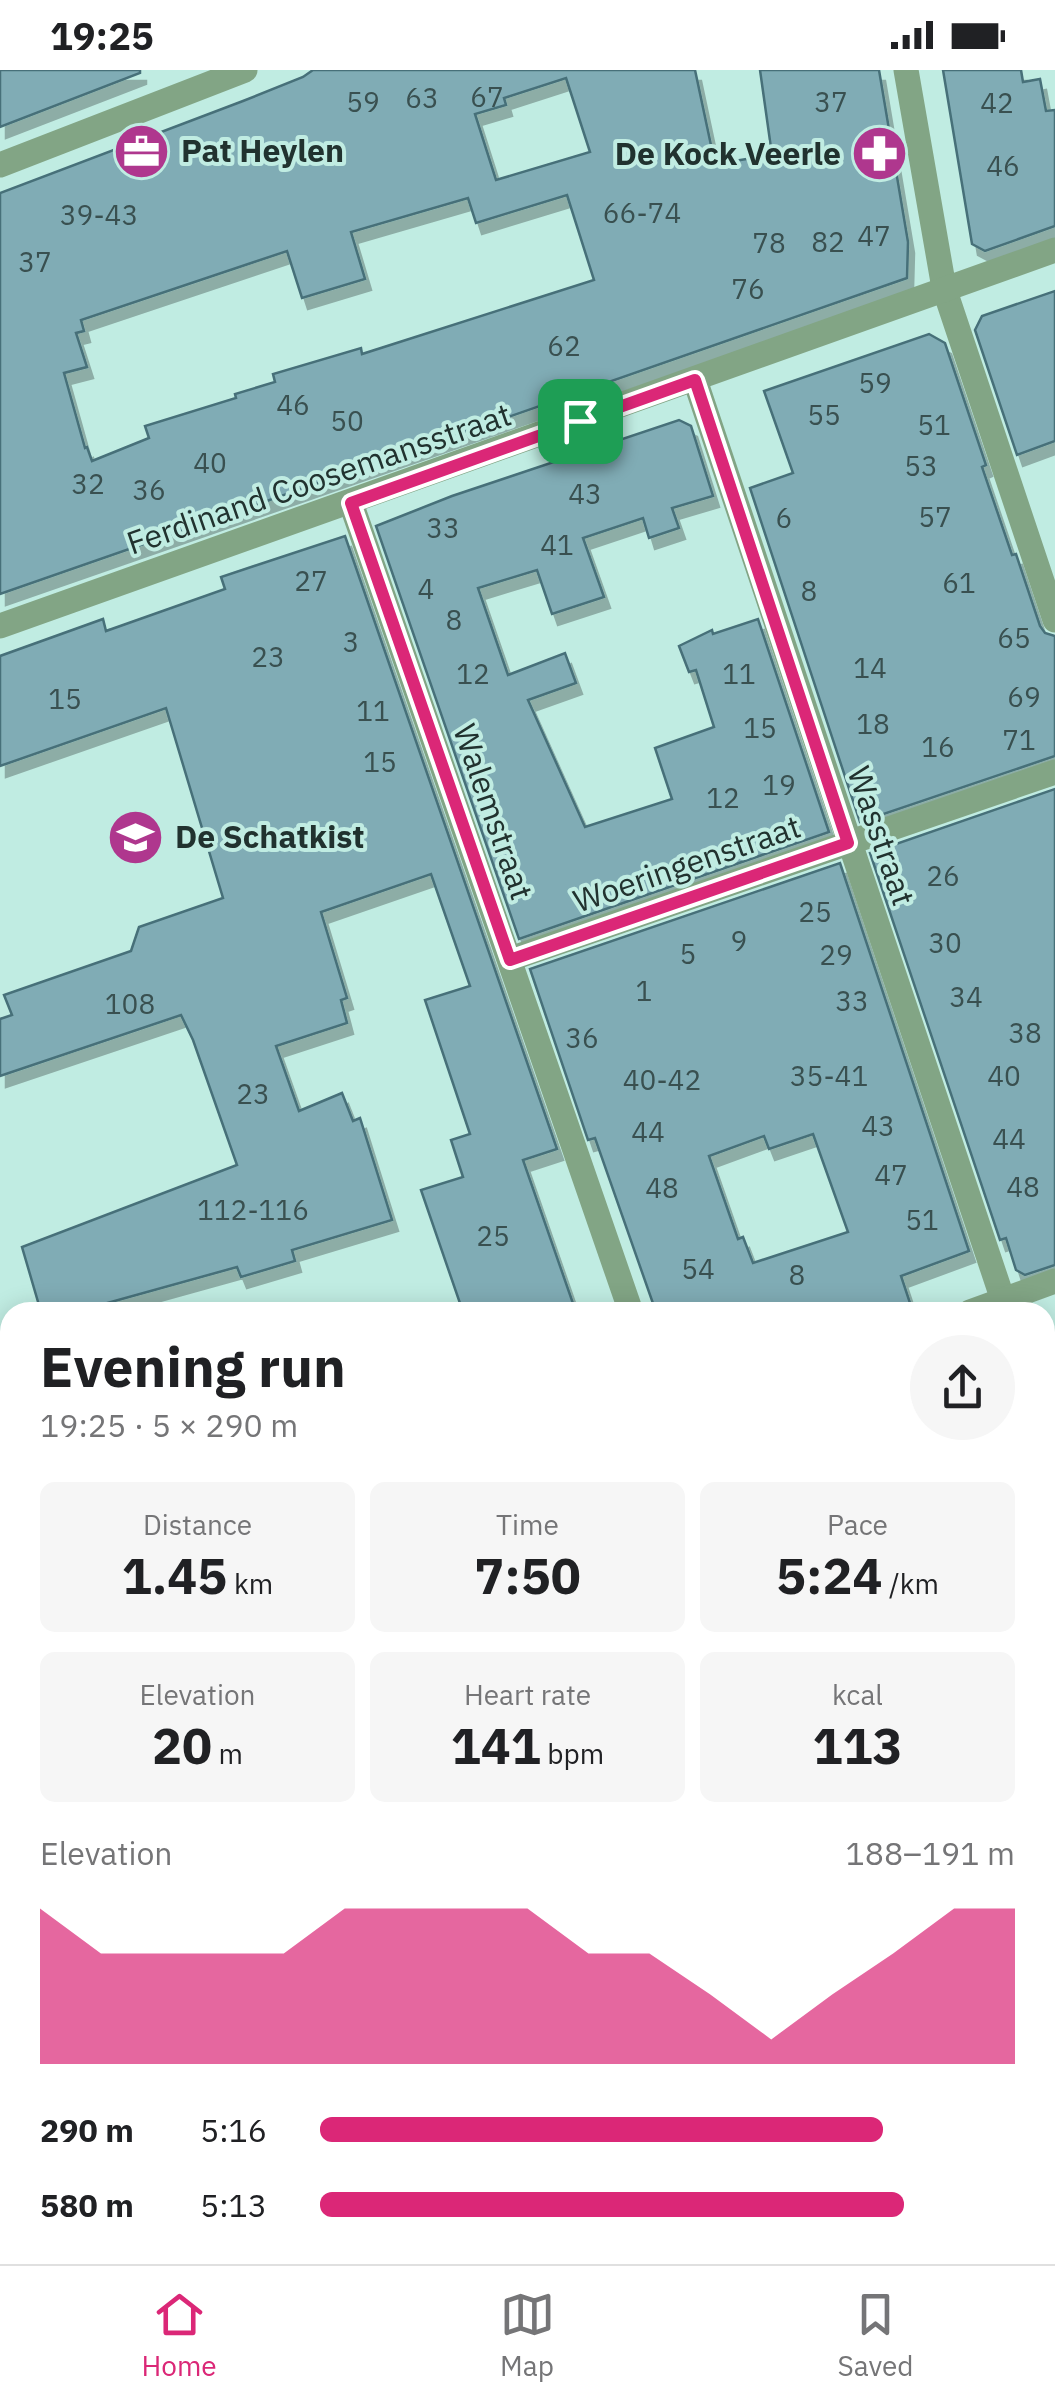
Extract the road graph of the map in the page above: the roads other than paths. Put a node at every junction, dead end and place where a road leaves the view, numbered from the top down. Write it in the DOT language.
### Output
graph roads {
  1 [pos="245,70"];
  2 [pos="906,70"];
  3 [pos="0,164"];
  4 [pos="1055,250"];
  5 [pos="944,288"];
  6 [pos="695,380"];
  7 [pos="351,503"];
  8 [pos="1055,620"];
  9 [pos="0,626"];
  10 [pos="1055,772"];
  11 [pos="848,843"];
  12 [pos="510,960"];
  13 [pos="1055,1282"];
  14 [pos="629,1302"];
  15 [pos="1004,1302"];
  16 [pos="1013,1302"];
  1 -- 3 [label="street"];
  2 -- 5 [label="street"];
  4 -- 5 [label="street, Ferdinand Coosemansstraat"];
  5 -- 6 [label="street, Ferdinand Coosemansstraat"];
  5 -- 8 [label="street"];
  6 -- 7 [label="street, Ferdinand Coosemansstraat"];
  6 -- 11 [label="street, Wasstraat"];
  7 -- 9 [label="street, Ferdinand Coosemansstraat"];
  7 -- 12 [label="street, Walemstraat"];
  10 -- 11 [label="street, Woeringenstraat"];
  11 -- 12 [label="street, Woeringenstraat"];
  11 -- 15 [label="street, Wasstraat"];
  12 -- 14 [label="street, Walemstraat"];
  13 -- 16 [label="street"];
}
